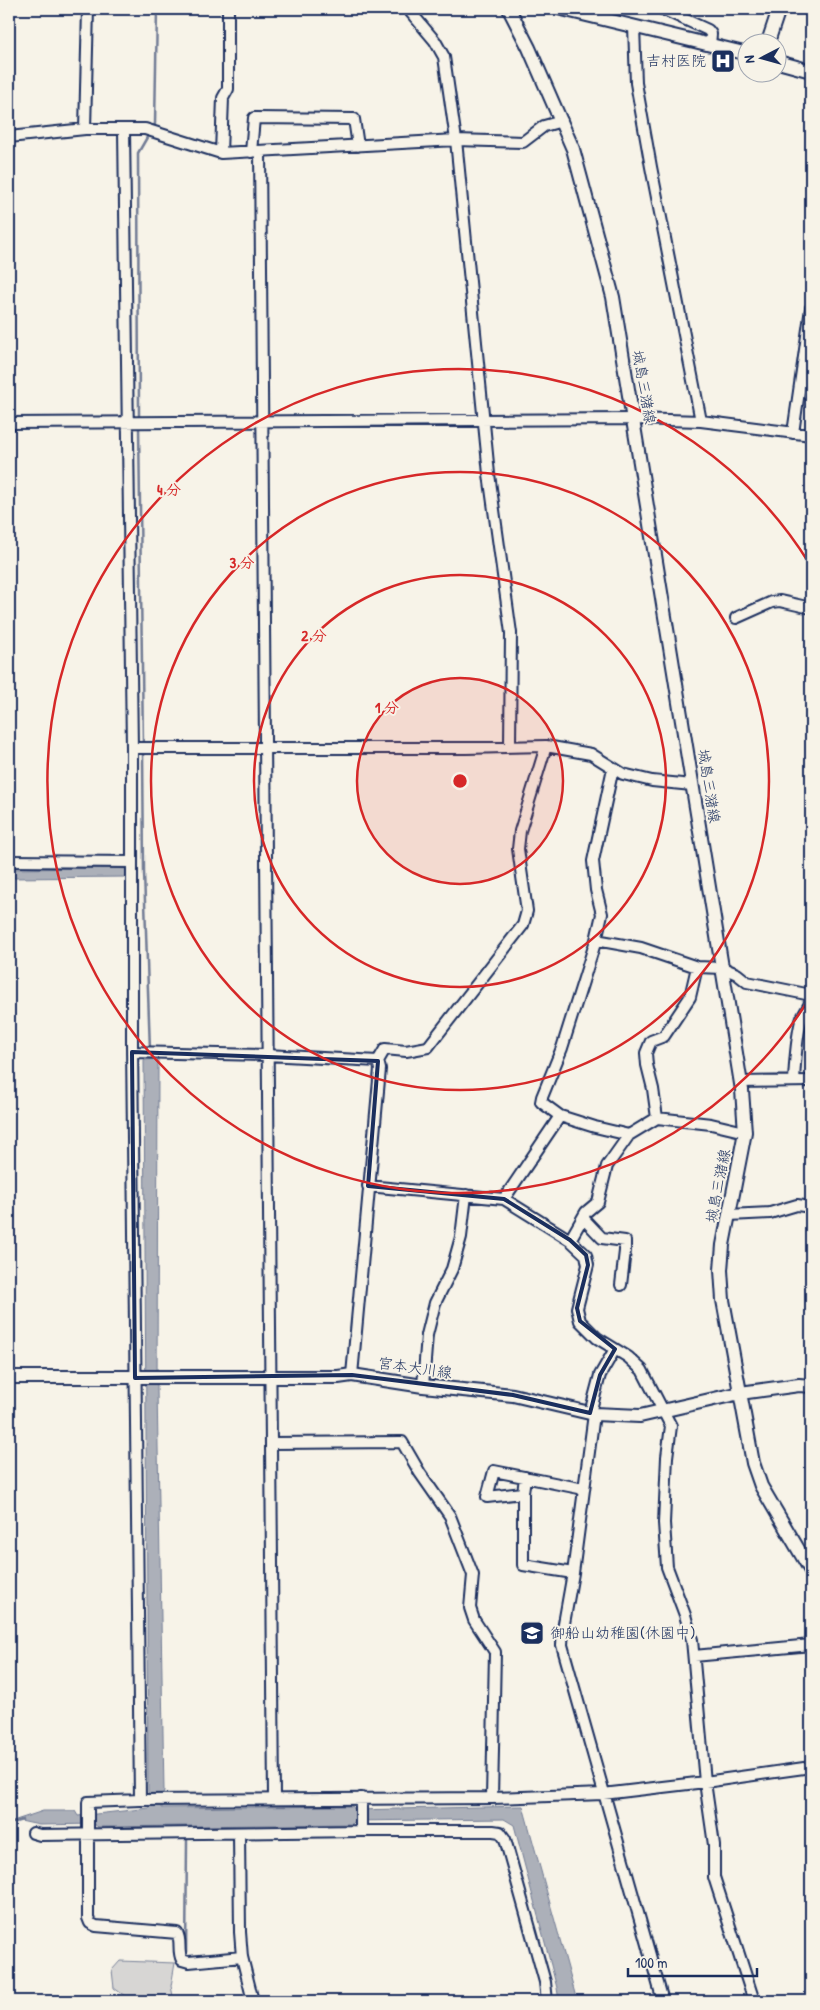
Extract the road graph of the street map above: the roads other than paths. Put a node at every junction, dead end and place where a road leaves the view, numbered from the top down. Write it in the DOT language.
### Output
graph roads {
  1 [pos="88,9"];
  2 [pos="228,9"];
  3 [pos="408,9"];
  4 [pos="509,9"];
  5 [pos="562,9"];
  6 [pos="662,9"];
  7 [pos="779,9"];
  8 [pos="634,26"];
  9 [pos="771,32"];
  10 [pos="710,45"];
  11 [pos="738,52"];
  12 [pos="788,65"];
  13 [pos="811,71"];
  14 [pos="562,121"];
  15 [pos="85,129"];
  16 [pos="124,130"];
  17 [pos="9,137"];
  18 [pos="456,140"];
  19 [pos="358,146"];
  20 [pos="256,151"];
  21 [pos="222,153"];
  22 [pos="811,308"];
  23 [pos="484,419"];
  24 [pos="634,419"];
  25 [pos="127,421"];
  26 [pos="262,421"];
  27 [pos="701,421"];
  28 [pos="9,423"];
  29 [pos="793,432"];
  30 [pos="811,435"];
  31 [pos="811,608"];
  32 [pos="736,618"];
  33 [pos="510,745"];
  34 [pos="546,746"];
  35 [pos="132,748"];
  36 [pos="264,748"];
  37 [pos="613,768"];
  38 [pos="692,785"];
  39 [pos="9,861"];
  40 [pos="131,870"];
  41 [pos="596,940"];
  42 [pos="697,967"];
  43 [pos="723,968"];
  44 [pos="811,995"];
  45 [pos="132,1052"];
  46 [pos="267,1055"];
  47 [pos="378,1061"];
  48 [pos="794,1080"];
  49 [pos="811,1081"];
  50 [pos="741,1082"];
  51 [pos="560,1116"];
  52 [pos="657,1118"];
  53 [pos="745,1132"];
  54 [pos="629,1135"];
  55 [pos="368,1186"];
  56 [pos="466,1195"];
  57 [pos="504,1199"];
  58 [pos="811,1208"];
  59 [pos="729,1215"];
  60 [pos="583,1218"];
  61 [pos="570,1240"];
  62 [pos="621,1285"];
  63 [pos="615,1349"];
  64 [pos="352,1375"];
  65 [pos="269,1376"];
  66 [pos="9,1377"];
  67 [pos="138,1378"];
  68 [pos="423,1386"];
  69 [pos="811,1386"];
  70 [pos="740,1393"];
  71 [pos="663,1411"];
  72 [pos="592,1413"];
  73 [pos="272,1443"];
  74 [pos="525,1477"];
  75 [pos="584,1489"];
  76 [pos="523,1494"];
  77 [pos="811,1571"];
  78 [pos="573,1573"];
  79 [pos="811,1644"];
  80 [pos="694,1656"];
  81 [pos="811,1767"];
  82 [pos="705,1782"];
  83 [pos="603,1794"];
  84 [pos="274,1798"];
  85 [pos="492,1798"];
  86 [pos="144,1800"];
  87 [pos="361,1803"];
  88 [pos="361,1828"];
  89 [pos="87,1832"];
  90 [pos="33,1833"];
  91 [pos="239,1833"];
  92 [pos="242,1957"];
  93 [pos="253,2001"];
  94 [pos="547,2001"];
  95 [pos="663,2001"];
  96 [pos="754,2001"];
  1 -- 15 [label="street"];
  2 -- 21 [label="street"];
  3 -- 18 [label="street"];
  4 -- 14 [label="main road, 城島三潴線"];
  5 -- 8 [label="main road"];
  6 -- 10 [label="street"];
  7 -- 9 [label="main road"];
  8 -- 10 [label="main road"];
  8 -- 27 [label="street"];
  10 -- 11 [label="main road"];
  12 -- 13 [label="main road"];
  14 -- 18 [label="street"];
  14 -- 24 [label="main road, 城島三潴線"];
  15 -- 16 [label="street"];
  15 -- 17 [label="street"];
  16 -- 21 [label="street"];
  16 -- 25 [label="street"];
  18 -- 19 [label="street"];
  18 -- 23 [label="street"];
  19 -- 20 [label="street"];
  19 -- 20 [label="street"];
  20 -- 21 [label="street"];
  20 -- 26 [label="street"];
  22 -- 29 [label="street"];
  23 -- 24 [label="street"];
  23 -- 26 [label="street"];
  23 -- 33 [label="street"];
  24 -- 27 [label="street"];
  24 -- 38 [label="main road, 城島三潴線"];
  25 -- 26 [label="street"];
  25 -- 28 [label="street"];
  25 -- 35 [label="street"];
  26 -- 36 [label="street"];
  27 -- 29 [label="street"];
  29 -- 30 [label="street"];
  31 -- 32 [label="street"];
  33 -- 34 [label="street"];
  33 -- 36 [label="street"];
  34 -- 37 [label="street"];
  34 -- 47 [label="street"];
  35 -- 36 [label="street"];
  35 -- 40 [label="street"];
  36 -- 46 [label="street"];
  37 -- 38 [label="street"];
  37 -- 41 [label="street"];
  38 -- 43 [label="main road, 城島三潴線"];
  39 -- 40 [label="street"];
  40 -- 45 [label="street"];
  41 -- 42 [label="street"];
  41 -- 51 [label="street"];
  42 -- 43 [label="street"];
  42 -- 52 [label="street"];
  43 -- 44 [label="street"];
  43 -- 50 [label="main road, 城島三潴線"];
  44 -- 48 [label="street"];
  45 -- 46 [label="street"];
  45 -- 67 [label="street"];
  46 -- 47 [label="street"];
  46 -- 65 [label="street"];
  47 -- 55 [label="street"];
  48 -- 49 [label="street"];
  48 -- 50 [label="street"];
  50 -- 53 [label="main road, 城島三潴線"];
  51 -- 54 [label="street"];
  51 -- 57 [label="street"];
  52 -- 53 [label="street"];
  52 -- 54 [label="street"];
  53 -- 59 [label="main road, 城島三潴線"];
  54 -- 60 [label="street"];
  55 -- 56 [label="street"];
  55 -- 64 [label="street"];
  56 -- 57 [label="street"];
  56 -- 68 [label="street"];
  57 -- 61 [label="street"];
  58 -- 59 [label="street"];
  59 -- 70 [label="main road, 城島三潴線"];
  60 -- 61 [label="street"];
  60 -- 62 [label="street"];
  61 -- 63 [label="street"];
  63 -- 71 [label="street"];
  63 -- 72 [label="street"];
  64 -- 65 [label="main road, 宮本大川線"];
  64 -- 68 [label="main road, 宮本大川線"];
  65 -- 67 [label="main road, 宮本大川線"];
  65 -- 73 [label="street"];
  66 -- 67 [label="main road, 宮本大川線"];
  67 -- 86 [label="street"];
  68 -- 72 [label="main road, 宮本大川線"];
  69 -- 70 [label="main road, 宮本大川線"];
  70 -- 71 [label="main road, 宮本大川線"];
  70 -- 77 [label="main road, 城島三潴線"];
  71 -- 72 [label="main road, 宮本大川線"];
  71 -- 80 [label="street"];
  72 -- 75 [label="street"];
  73 -- 84 [label="street"];
  73 -- 85 [label="street"];
  74 -- 75 [label="street"];
  74 -- 76 [label="street"];
  74 -- 76 [label="street"];
  75 -- 78 [label="street"];
  76 -- 78 [label="street"];
  78 -- 83 [label="street"];
  79 -- 80 [label="street"];
  80 -- 82 [label="street"];
  81 -- 82 [label="street"];
  82 -- 83 [label="street"];
  82 -- 96 [label="street"];
  83 -- 85 [label="street"];
  83 -- 95 [label="street"];
  84 -- 86 [label="street"];
  84 -- 87 [label="street"];
  85 -- 87 [label="street"];
  86 -- 89 [label="street"];
  87 -- 88 [label="street"];
  88 -- 91 [label="street"];
  88 -- 94 [label="street"];
  89 -- 90 [label="street"];
  89 -- 91 [label="street"];
  89 -- 92 [label="street"];
  91 -- 92 [label="street"];
  92 -- 93 [label="street"];
}
